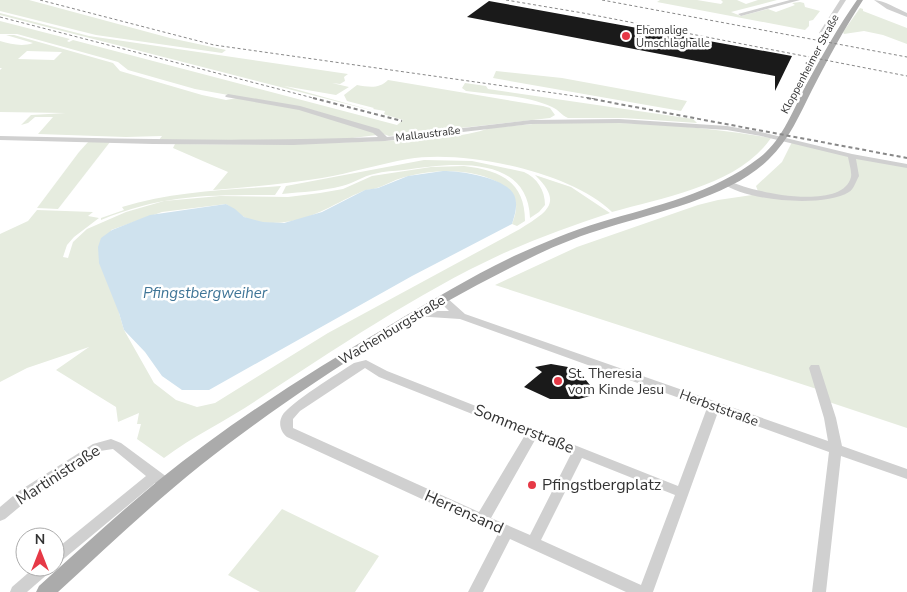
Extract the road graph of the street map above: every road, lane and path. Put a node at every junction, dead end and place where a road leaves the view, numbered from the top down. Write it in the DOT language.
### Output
graph roads {
  1 [pos="796,0"];
  2 [pos="843,0"];
  3 [pos="860,0"];
  4 [pos="877,0"];
  5 [pos="741,14"];
  6 [pos="907,15"];
  7 [pos="822,33"];
  8 [pos="228,96"];
  9 [pos="0,138"];
  10 [pos="384,139"];
  11 [pos="781,141"];
  12 [pos="852,156"];
  13 [pos="907,166"];
  14 [pos="731,182"];
  15 [pos="439,301"];
  16 [pos="418,314"];
  17 [pos="444,314"];
  18 [pos="461,316"];
  19 [pos="366,364"];
  20 [pos="815,368"];
  21 [pos="714,406"];
  22 [pos="287,430"];
  23 [pos="533,433"];
  24 [pos="836,449"];
  25 [pos="579,451"];
  26 [pos="907,474"];
  27 [pos="160,480"];
  28 [pos="683,493"];
  29 [pos="0,515"];
  30 [pos="482,520"];
  31 [pos="508,532"];
  32 [pos="533,543"];
  33 [pos="65,551"];
  34 [pos="34,577"];
  35 [pos="17,592"];
  36 [pos="44,592"];
  37 [pos="475,592"];
  38 [pos="642,592"];
  39 [pos="646,592"];
  40 [pos="820,592"];
  1 -- 5 [label="street"];
  2 -- 7 [label="street"];
  3 -- 11 [label="main road, Kloppenheimer Straße"];
  4 -- 6 [label="street"];
  8 -- 10 [label="street"];
  9 -- 10 [label="street, Mallaustraße"];
  10 -- 12 [label="street, Mallaustraße"];
  11 -- 14 [label="main road, Wachenburgstraße"];
  12 -- 13 [label="street, Mallaustraße"];
  12 -- 14 [label="street"];
  14 -- 15 [label="main road, Wachenburgstraße"];
  15 -- 16 [label="main road, Wachenburgstraße"];
  15 -- 17 [label="street"];
  15 -- 18 [label="street, Herbststraße"];
  16 -- 17 [label="street, Herbststraße"];
  16 -- 27 [label="main road, Wachenburgstraße"];
  17 -- 18 [label="street, Herbststraße"];
  18 -- 21 [label="street, Herbststraße"];
  19 -- 22 [label="street, Wachenburgstraße"];
  19 -- 23 [label="street, Sommerstraße"];
  20 -- 24 [label="street"];
  21 -- 24 [label="street, Herbststraße"];
  21 -- 28 [label="street"];
  22 -- 30 [label="street, Herrensand"];
  23 -- 25 [label="street, Sommerstraße"];
  23 -- 30 [label="street"];
  24 -- 26 [label="street, Herbststraße"];
  24 -- 40 [label="street"];
  25 -- 28 [label="street, Sommerstraße"];
  25 -- 32 [label="street"];
  27 -- 29 [label="street, Martinistraße"];
  27 -- 33 [label="street, Wachenburgstraße"];
  27 -- 36 [label="main road, Wachenburgstraße"];
  28 -- 39 [label="street"];
  30 -- 31 [label="street, Herrensand"];
  31 -- 32 [label="street, Herrensand"];
  31 -- 37 [label="street"];
  32 -- 38 [label="street, Herrensand"];
  34 -- 35 [label="street"];
}
